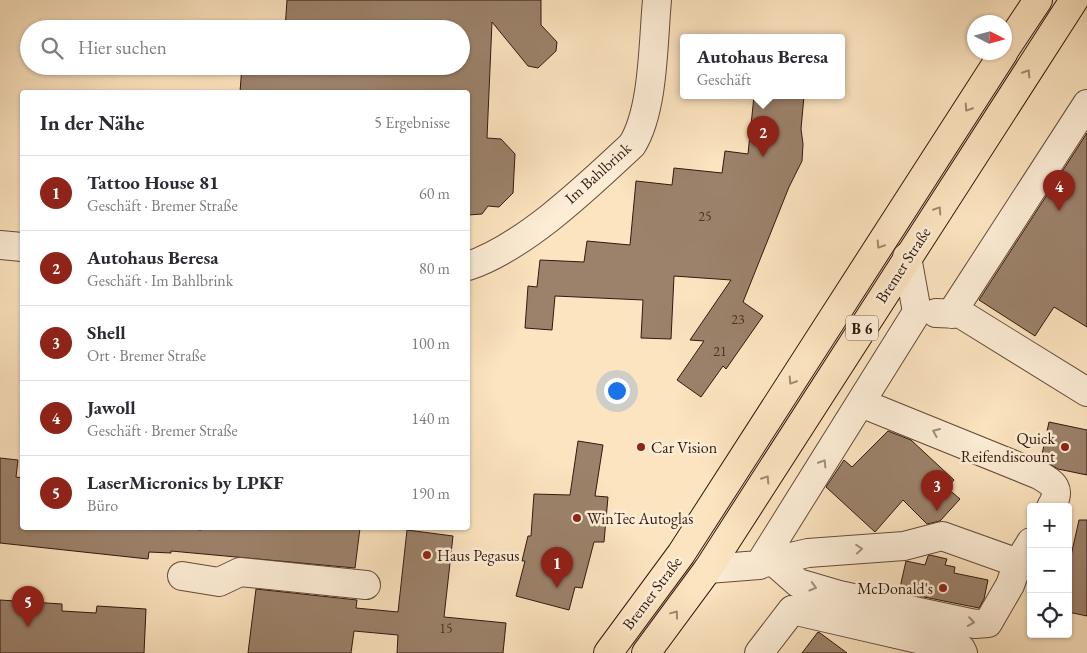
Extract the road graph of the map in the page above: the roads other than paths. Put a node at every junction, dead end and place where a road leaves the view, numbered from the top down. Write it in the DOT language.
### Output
graph roads {
  1 [pos="657,0"];
  2 [pos="1038,0"];
  3 [pos="1074,0"];
  4 [pos="1012,40"];
  5 [pos="999,60"];
  6 [pos="1087,104"];
  7 [pos="0,245"];
  8 [pos="20,247"];
  9 [pos="907,257"];
  10 [pos="470,265"];
  11 [pos="916,312"];
  12 [pos="951,314"];
  13 [pos="1087,392"];
  14 [pos="861,404"];
  15 [pos="1053,503"];
  16 [pos="1025,552"];
  17 [pos="766,563"];
  18 [pos="708,569"];
  19 [pos="182,576"];
  20 [pos="366,585"];
  21 [pos="608,653"];
  22 [pos="646,653"];
  23 [pos="759,653"];
  24 [pos="963,653"];
  1 -- 10 [label="street, Im Bahlbrink"];
  2 -- 4 [label="main road, Bremer Straße / B 6"];
  9 -- 3 [label="main road, Bremer Straße / B 6, one-way"];
  5 -- 21 [label="main road, Bremer Straße / B 6, one-way"];
  6 -- 12 [label="street"];
  7 -- 8 [label="street"];
  9 -- 11 [label="street"];
  18 -- 9 [label="main road, Bremer Straße / B 6, one-way"];
  11 -- 12 [label="street"];
  11 -- 14 [label="street"];
  12 -- 13 [label="street"];
  15 -- 14 [label="street, one-way"];
  17 -- 14 [label="street, one-way"];
  17 -- 16 [label="street, one-way"];
  17 -- 16 [label="street, one-way"];
  17 -- 18 [label="street"];
  22 -- 18 [label="main road, Bremer Straße / B 6, one-way"];
  19 -- 20 [label="street"];
  23 -- 24 [label="street"];
}
